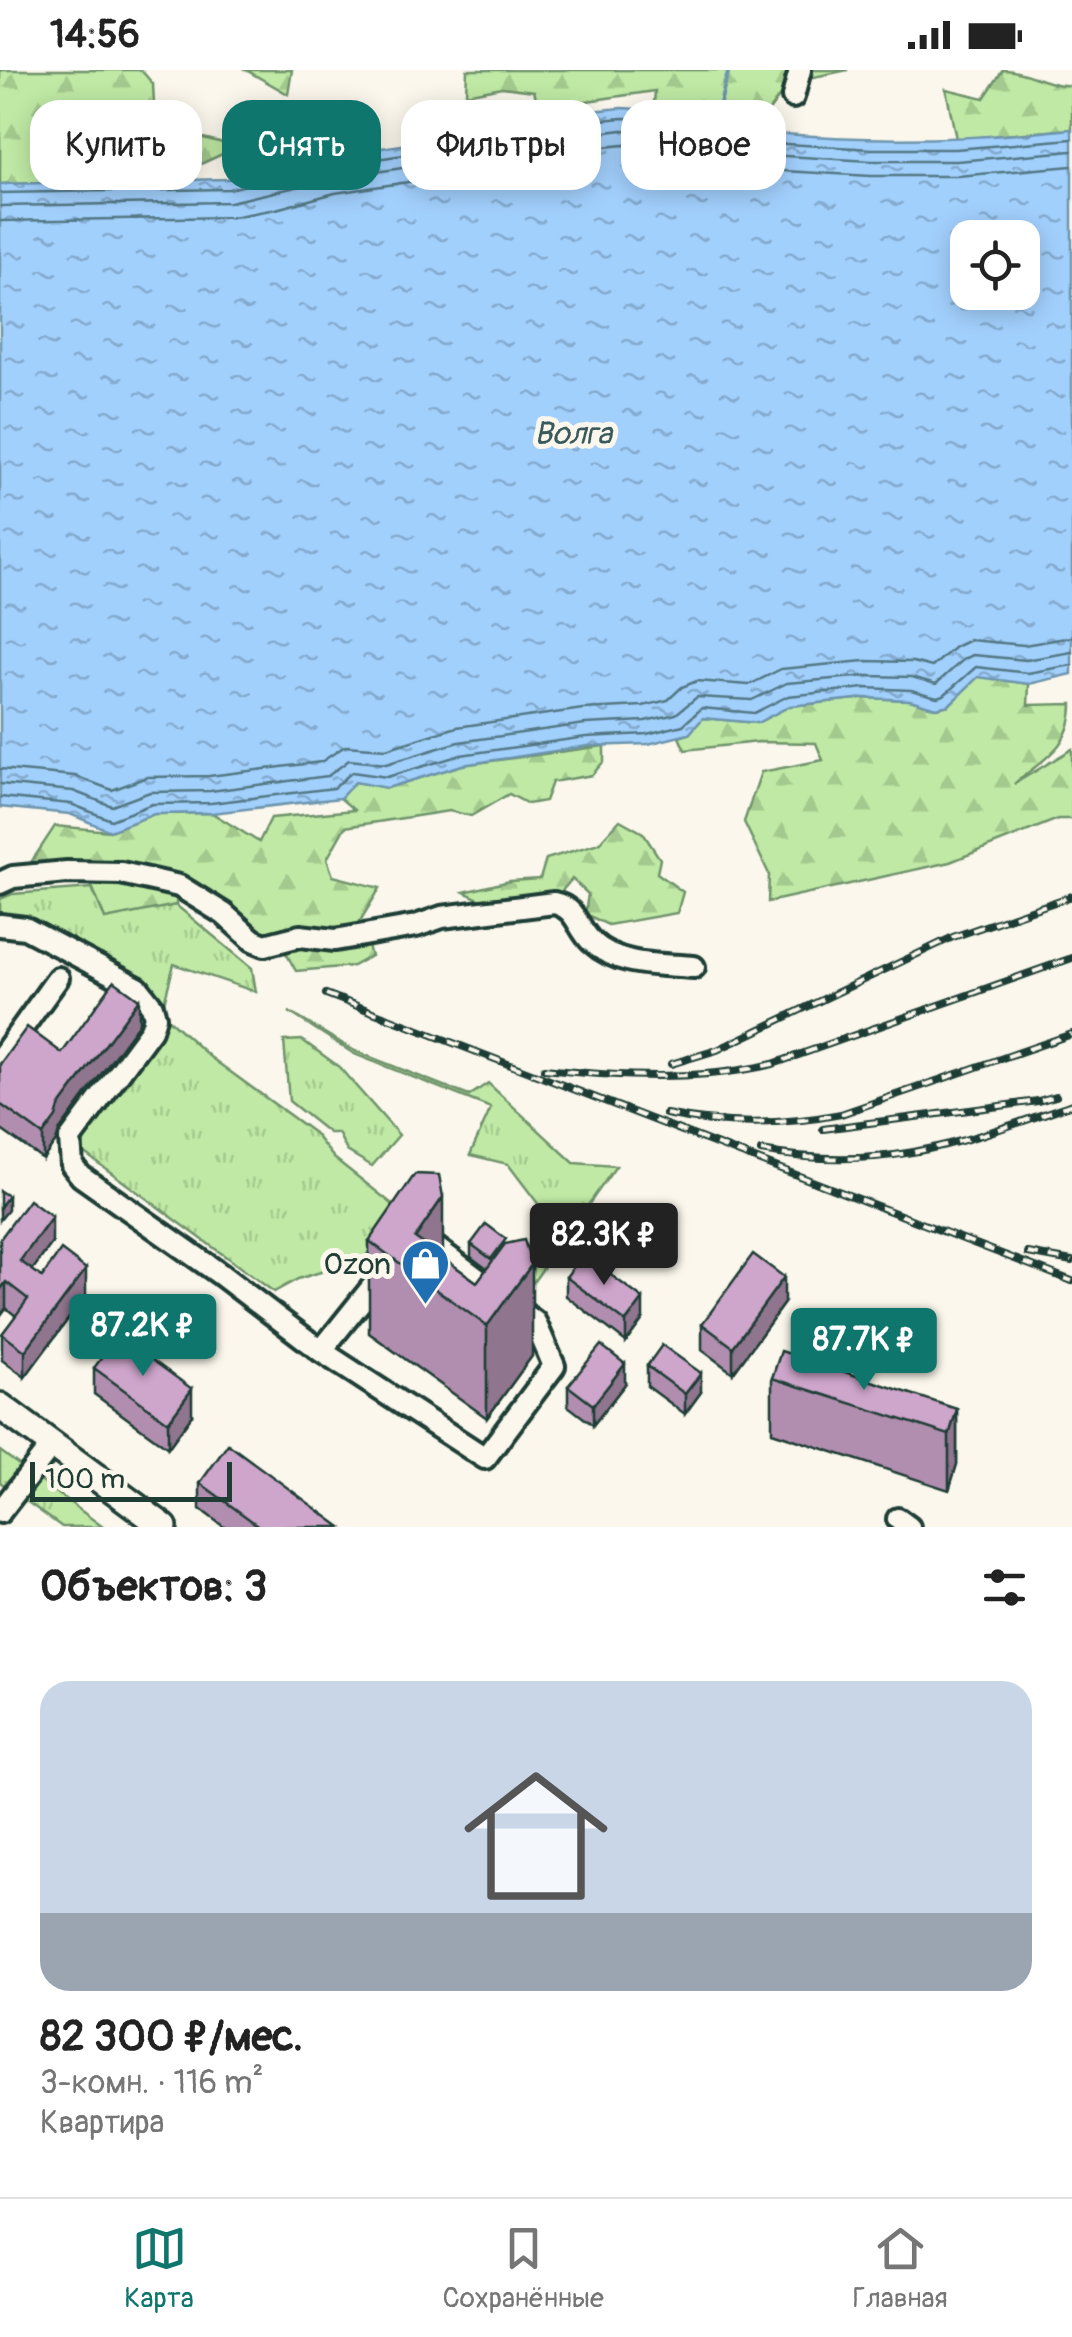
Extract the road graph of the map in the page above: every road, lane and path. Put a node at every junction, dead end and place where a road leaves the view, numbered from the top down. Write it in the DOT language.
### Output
graph roads {
  1 [pos="800,70"];
  2 [pos="793,97"];
  3 [pos="0,883"];
  4 [pos="0,925"];
  5 [pos="694,967"];
  6 [pos="58,978"];
  7 [pos="0,1059"];
  8 [pos="322,1351"];
  9 [pos="0,1406"];
  10 [pos="0,1422"];
  11 [pos="45,1454"];
  12 [pos="0,1512"];
  13 [pos="143,1527"];
  14 [pos="164,1527"];
  1 -- 2 [label="lane"];
  3 -- 5 [label="lane"];
  4 -- 8 [label="lane"];
  6 -- 7 [label="lane"];
  8 -- 8 [label="lane"];
  9 -- 14 [label="main road"];
  10 -- 11 [label="main road"];
  11 -- 12 [label="lane"];
  11 -- 13 [label="main road"];
}
